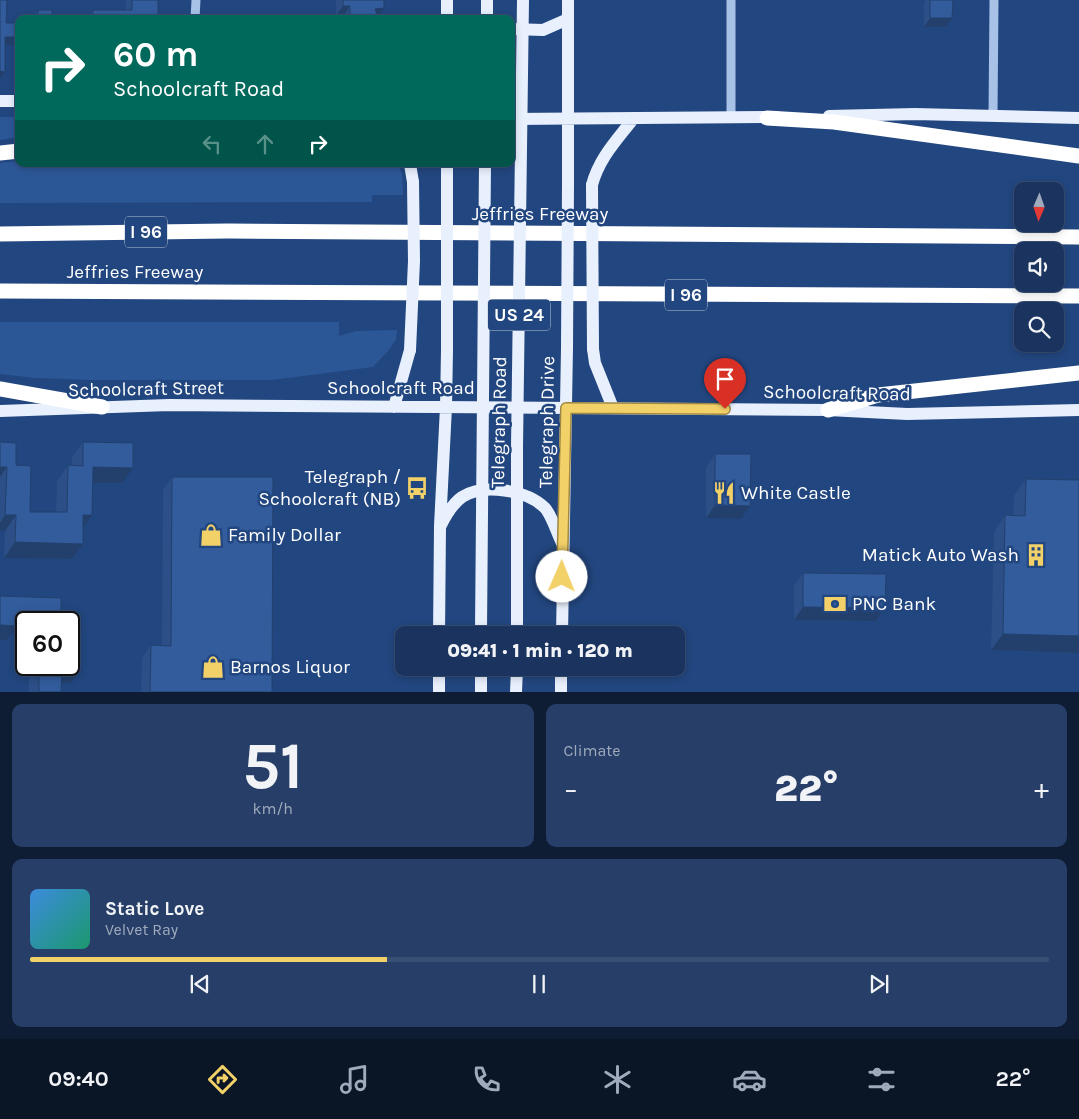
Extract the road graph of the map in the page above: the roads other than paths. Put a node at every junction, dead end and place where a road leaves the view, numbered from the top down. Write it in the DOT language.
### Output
graph roads {
  1 [pos="196,0"];
  2 [pos="447,0"];
  3 [pos="487,0"];
  4 [pos="523,0"];
  5 [pos="568,0"];
  6 [pos="731,0"];
  7 [pos="994,0"];
  8 [pos="196,15"];
  9 [pos="448,15"];
  10 [pos="487,15"];
  11 [pos="568,19"];
  12 [pos="515,29"];
  13 [pos="0,101"];
  14 [pos="15,101"];
  15 [pos="993,115"];
  16 [pos="731,118"];
  17 [pos="767,118"];
  18 [pos="1079,118"];
  19 [pos="568,119"];
  20 [pos="632,119"];
  21 [pos="515,120"];
  22 [pos="15,151"];
  23 [pos="0,153"];
  24 [pos="1079,156"];
  25 [pos="410,167"];
  26 [pos="447,167"];
  27 [pos="485,167"];
  28 [pos="0,234"];
  29 [pos="1079,237"];
  30 [pos="0,291"];
  31 [pos="1079,296"];
  32 [pos="1079,373"];
  33 [pos="0,389"];
  34 [pos="293,406"];
  35 [pos="102,407"];
  36 [pos="394,407"];
  37 [pos="446,407"];
  38 [pos="566,408"];
  39 [pos="613,408"];
  40 [pos="828,410"];
  41 [pos="1079,410"];
  42 [pos="0,411"];
  43 [pos="440,526"];
  44 [pos="563,545"];
  45 [pos="439,626"];
  46 [pos="481,626"];
  47 [pos="517,626"];
  48 [pos="562,626"];
  49 [pos="439,676"];
  50 [pos="481,676"];
  51 [pos="516,676"];
  52 [pos="561,676"];
  53 [pos="439,692"];
  54 [pos="482,692"];
  55 [pos="516,692"];
  56 [pos="561,692"];
  1 -- 8 [label="street"];
  2 -- 9 [label="main road"];
  3 -- 10 [label="main road"];
  4 -- 47 [label="main road, Telegraph Road / US 24, bridge"];
  5 -- 11 [label="main road, Telegraph Drive"];
  6 -- 16 [label="street"];
  7 -- 15 [label="street"];
  11 -- 12 [label="main road"];
  11 -- 19 [label="main road, Telegraph Drive"];
  13 -- 14 [label="main road"];
  15 -- 17 [label="main road"];
  15 -- 18 [label="main road"];
  16 -- 17 [label="main road"];
  16 -- 20 [label="main road"];
  17 -- 24 [label="highway"];
  19 -- 20 [label="main road"];
  19 -- 21 [label="main road"];
  19 -- 38 [label="main road, Telegraph Drive, bridge"];
  20 -- 39 [label="main road, bridge"];
  22 -- 23 [label="highway"];
  25 -- 36 [label="main road, bridge"];
  26 -- 37 [label="main road, bridge"];
  27 -- 46 [label="main road, Telegraph Road / US 24, bridge"];
  28 -- 29 [label="highway, Jeffries Freeway / I 96"];
  30 -- 31 [label="highway, Jeffries Freeway / I 96"];
  32 -- 40 [label="highway"];
  33 -- 35 [label="highway"];
  34 -- 35 [label="main road, Schoolcraft Street"];
  34 -- 36 [label="main road, Schoolcraft Road"];
  35 -- 42 [label="main road, Schoolcraft Street"];
  36 -- 37 [label="main road, Schoolcraft Road"];
  37 -- 38 [label="main road, Schoolcraft Road"];
  37 -- 43 [label="main road"];
  38 -- 39 [label="main road, Schoolcraft Road"];
  38 -- 44 [label="main road, Telegraph Drive"];
  39 -- 40 [label="main road, Schoolcraft Road"];
  40 -- 41 [label="main road, Schoolcraft Road"];
  43 -- 44 [label="main road"];
  43 -- 45 [label="main road"];
  44 -- 48 [label="main road, Telegraph Drive"];
  49 -- 53 [label="main road"];
  50 -- 54 [label="main road"];
  51 -- 55 [label="main road"];
  52 -- 56 [label="main road"];
}
